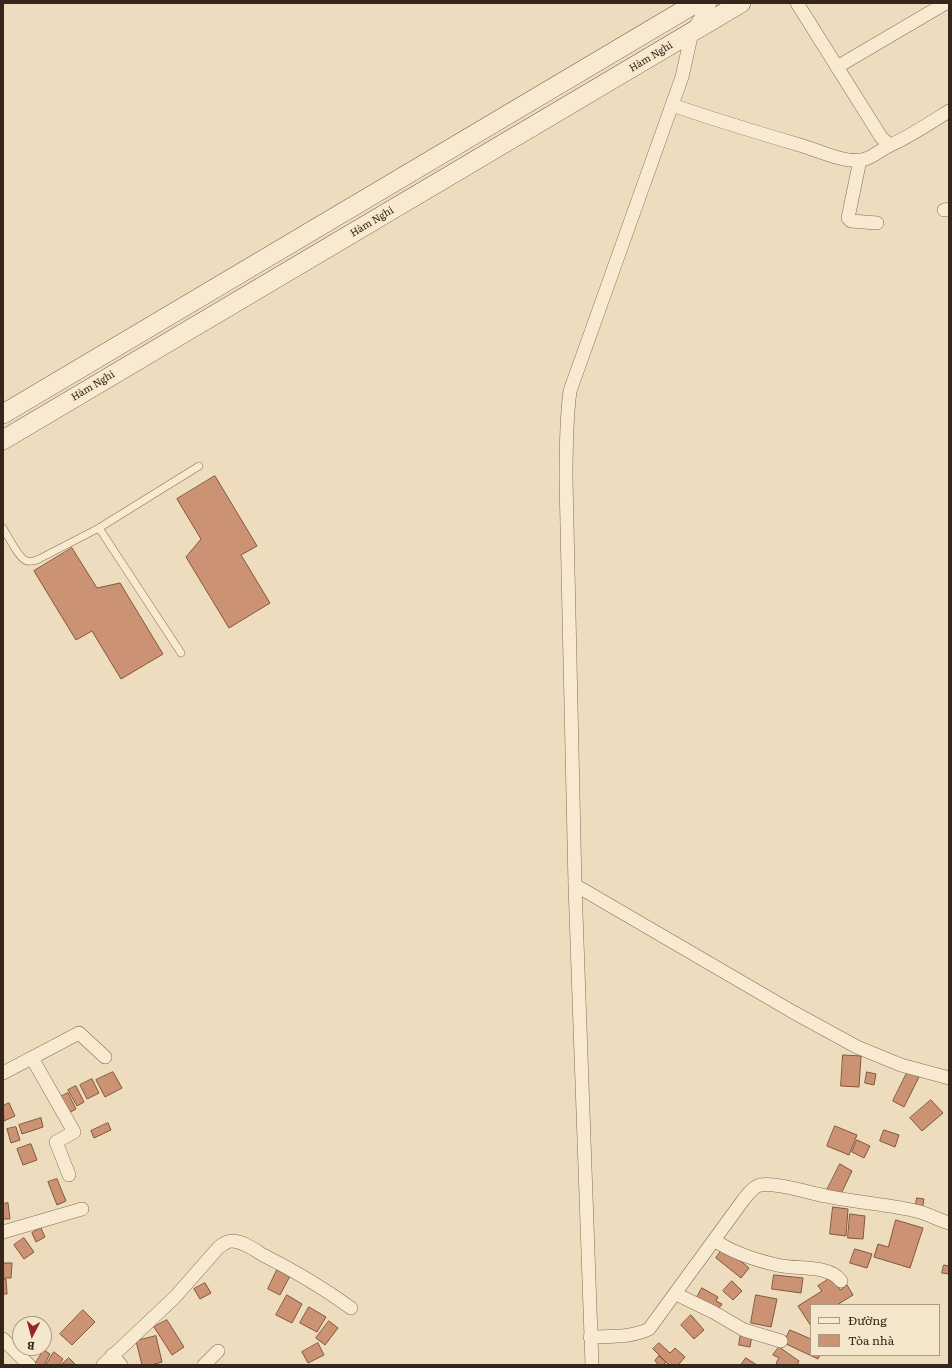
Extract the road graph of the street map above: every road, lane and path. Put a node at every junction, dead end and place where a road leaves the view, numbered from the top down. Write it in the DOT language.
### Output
graph roads {
  1 [pos="696,3"];
  2 [pos="710,3"];
  3 [pos="741,3"];
  4 [pos="797,3"];
  5 [pos="946,3"];
  6 [pos="692,32"];
  7 [pos="837,67"];
  8 [pos="672,104"];
  9 [pos="949,111"];
  10 [pos="892,144"];
  11 [pos="860,160"];
  12 [pos="876,223"];
  13 [pos="3,414"];
  14 [pos="3,440"];
  15 [pos="198,466"];
  16 [pos="3,528"];
  17 [pos="99,528"];
  18 [pos="181,653"];
  19 [pos="575,885"];
  20 [pos="105,1057"];
  21 [pos="32,1058"];
  22 [pos="3,1073"];
  23 [pos="949,1078"];
  24 [pos="69,1175"];
  25 [pos="82,1209"];
  26 [pos="949,1223"];
  27 [pos="3,1232"];
  28 [pos="714,1240"];
  29 [pos="841,1281"];
  30 [pos="676,1294"];
  31 [pos="351,1308"];
  32 [pos="590,1337"];
  33 [pos="781,1341"];
  34 [pos="5,1344"];
  35 [pos="218,1351"];
  36 [pos="112,1355"];
  37 [pos="29,1365"];
  38 [pos="102,1365"];
  39 [pos="121,1365"];
  40 [pos="204,1365"];
  41 [pos="592,1365"];
  1 -- 13 [label="main road"];
  2 -- 6 [label="street"];
  3 -- 6 [label="main road, Hàm Nghi"];
  4 -- 7 [label="street"];
  5 -- 7 [label="street"];
  6 -- 8 [label="street"];
  6 -- 14 [label="main road, Hàm Nghi"];
  7 -- 10 [label="street"];
  8 -- 11 [label="street"];
  8 -- 19 [label="street"];
  9 -- 10 [label="street"];
  10 -- 11 [label="street"];
  11 -- 12 [label="street"];
  15 -- 17 [label="lane"];
  16 -- 17 [label="lane"];
  17 -- 18 [label="lane"];
  19 -- 23 [label="street"];
  19 -- 32 [label="street"];
  20 -- 21 [label="street"];
  21 -- 22 [label="street"];
  21 -- 24 [label="street"];
  25 -- 27 [label="street"];
  26 -- 28 [label="street"];
  28 -- 29 [label="street"];
  28 -- 30 [label="street"];
  30 -- 32 [label="street"];
  30 -- 33 [label="street"];
  31 -- 36 [label="street"];
  32 -- 41 [label="street"];
  34 -- 37 [label="street"];
  35 -- 40 [label="street"];
  36 -- 38 [label="street"];
  36 -- 39 [label="street"];
}
